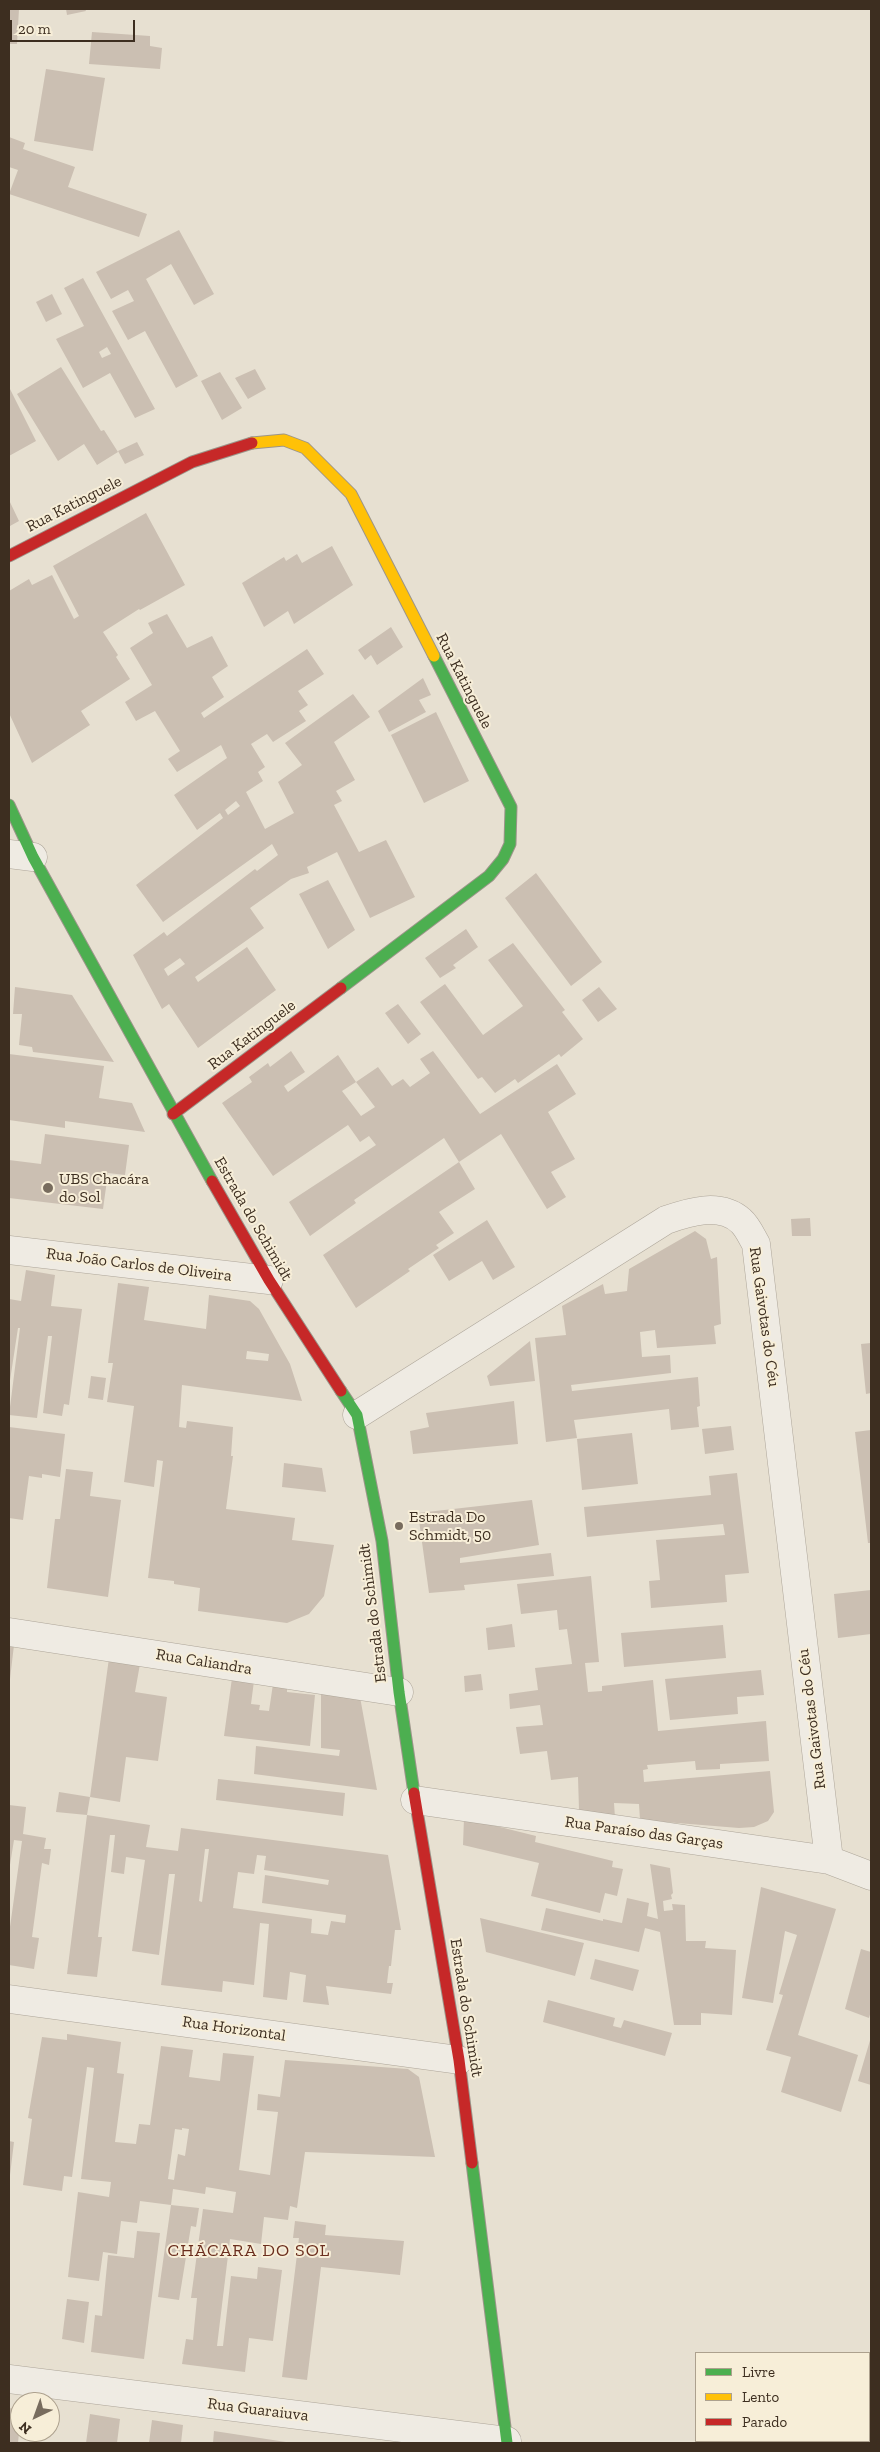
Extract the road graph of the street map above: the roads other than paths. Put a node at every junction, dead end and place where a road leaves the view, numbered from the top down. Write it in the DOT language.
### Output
graph roads {
  1 [pos="9,556"];
  2 [pos="9,806"];
  3 [pos="21,856"];
  4 [pos="173,1114"];
  5 [pos="9,1250"];
  6 [pos="269,1280"];
  7 [pos="357,1415"];
  8 [pos="9,1632"];
  9 [pos="399,1692"];
  10 [pos="415,1800"];
  11 [pos="829,1860"];
  12 [pos="871,1876"];
  13 [pos="9,1999"];
  14 [pos="459,2060"];
  15 [pos="9,2379"];
  16 [pos="507,2442"];
  1 -- 4 [label="street, Rua Katinguele"];
  2 -- 3 [label="street, Estrada do Schimidt"];
  3 -- 4 [label="street, Estrada do Schimidt"];
  4 -- 6 [label="street, Estrada do Schimidt"];
  5 -- 6 [label="street, Rua João Carlos de Oliveira"];
  6 -- 7 [label="street, Estrada do Schimidt"];
  7 -- 9 [label="street, Estrada do Schimidt"];
  7 -- 11 [label="street, Rua Gaivotas do Céu"];
  8 -- 9 [label="street, Rua Caliandra"];
  9 -- 10 [label="street, Estrada do Schimidt"];
  10 -- 11 [label="street, Rua Paraíso das Garças"];
  10 -- 14 [label="street, Estrada do Schimidt"];
  11 -- 12 [label="street, Rua Paraíso das Garças"];
  13 -- 14 [label="street, Rua Horizontal"];
  14 -- 16 [label="street, Estrada do Schimidt"];
  15 -- 16 [label="street, Rua Guaraiuva"];
}
